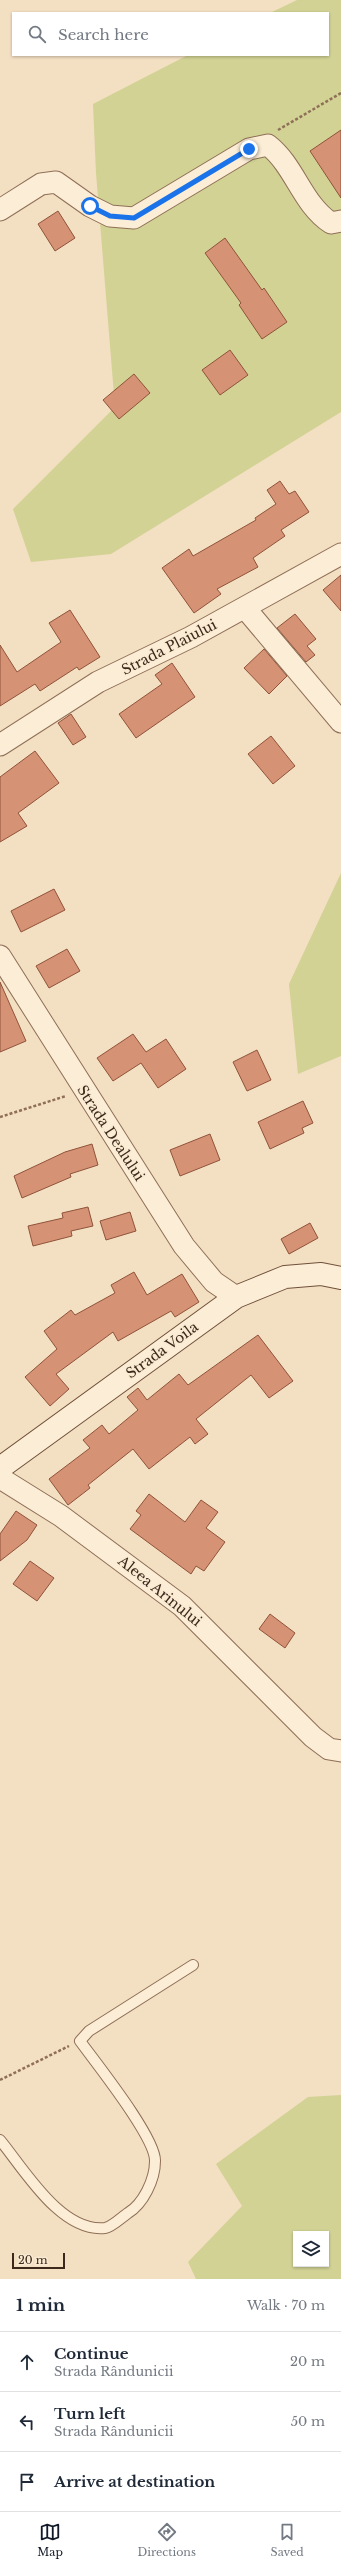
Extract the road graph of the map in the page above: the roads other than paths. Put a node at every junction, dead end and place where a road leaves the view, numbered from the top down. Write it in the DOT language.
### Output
graph roads {
  1 [pos="0,210"];
  2 [pos="341,222"];
  3 [pos="341,554"];
  4 [pos="245,608"];
  5 [pos="341,722"];
  6 [pos="0,745"];
  7 [pos="0,956"];
  8 [pos="341,1278"];
  9 [pos="236,1297"];
  10 [pos="0,1468"];
  11 [pos="0,1478"];
  12 [pos="341,1751"];
  13 [pos="193,1965"];
  14 [pos="0,2140"];
  1 -- 2 [label="street"];
  3 -- 4 [label="street, Strada Plaiului"];
  4 -- 5 [label="street"];
  4 -- 6 [label="street, Strada Plaiului"];
  7 -- 9 [label="street, Strada Dealului"];
  8 -- 9 [label="main road, Strada Voila"];
  9 -- 10 [label="main road, Strada Voila"];
  11 -- 12 [label="street, Aleea Arinului"];
  13 -- 14 [label="lane"];
}
